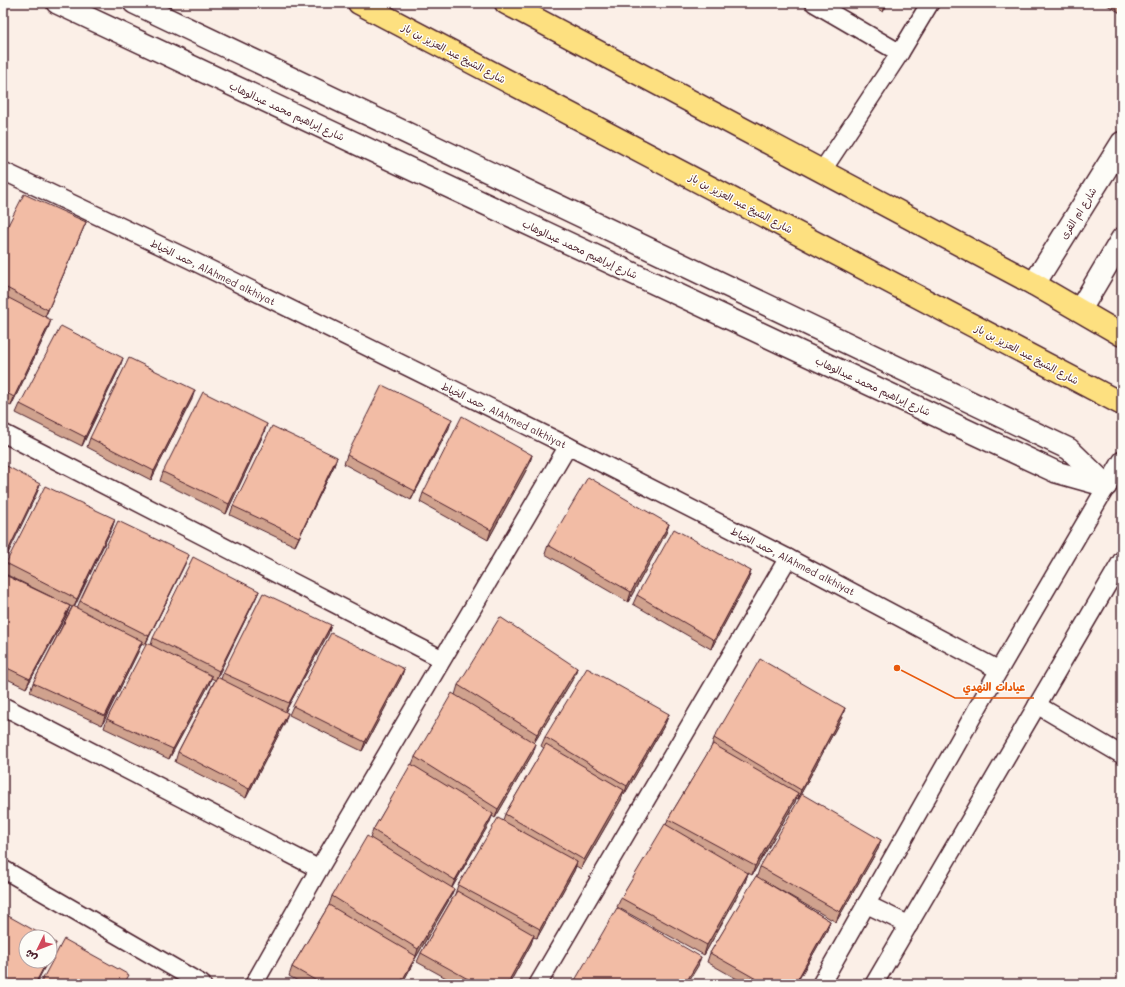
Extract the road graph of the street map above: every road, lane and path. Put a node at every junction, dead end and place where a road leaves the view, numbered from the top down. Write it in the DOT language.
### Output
graph roads {
  1 [pos="57,3"];
  2 [pos="134,3"];
  3 [pos="359,3"];
  4 [pos="506,3"];
  5 [pos="814,3"];
  6 [pos="930,3"];
  7 [pos="900,53"];
  8 [pos="1122,142"];
  9 [pos="822,171"];
  10 [pos="3,172"];
  11 [pos="1122,239"];
  12 [pos="1034,284"];
  13 [pos="1080,310"];
  14 [pos="1122,335"];
  15 [pos="1122,404"];
  16 [pos="3,433"];
  17 [pos="568,446"];
  18 [pos="1122,460"];
  19 [pos="1106,486"];
  20 [pos="788,558"];
  21 [pos="1122,560"];
  22 [pos="442,659"];
  23 [pos="999,670"];
  24 [pos="1038,705"];
  25 [pos="3,706"];
  26 [pos="1122,755"];
  27 [pos="3,869"];
  28 [pos="318,869"];
  29 [pos="866,904"];
  30 [pos="909,925"];
  31 [pos="202,984"];
  32 [pos="254,984"];
  33 [pos="538,984"];
  34 [pos="821,984"];
  35 [pos="874,984"];
  1 -- 19 [label="street, شارع إبراهيم محمد عبدالوهاب"];
  2 -- 19 [label="street"];
  3 -- 15 [label="main road, شارع الشيخ عبد العزيز بن باز"];
  4 -- 9 [label="main road"];
  5 -- 7 [label="street"];
  6 -- 7 [label="street"];
  7 -- 9 [label="street"];
  8 -- 12 [label="main road, شارع ام القرى"];
  9 -- 12 [label="main road"];
  10 -- 17 [label="street, حمد الخياط, AlAhmed alkhiyat"];
  11 -- 13 [label="main road"];
  12 -- 13 [label="main road"];
  13 -- 14 [label="main road"];
  16 -- 22 [label="street"];
  17 -- 20 [label="street, حمد الخياط, AlAhmed alkhiyat"];
  17 -- 22 [label="street"];
  18 -- 19 [label="street"];
  19 -- 23 [label="street"];
  20 -- 23 [label="street, حمد الخياط, AlAhmed alkhiyat"];
  20 -- 33 [label="street"];
  21 -- 24 [label="street"];
  22 -- 28 [label="street"];
  23 -- 29 [label="street"];
  24 -- 26 [label="street"];
  24 -- 30 [label="street"];
  25 -- 28 [label="street"];
  27 -- 31 [label="street"];
  28 -- 32 [label="street"];
  29 -- 30 [label="street"];
  29 -- 34 [label="street"];
  30 -- 35 [label="street"];
}
